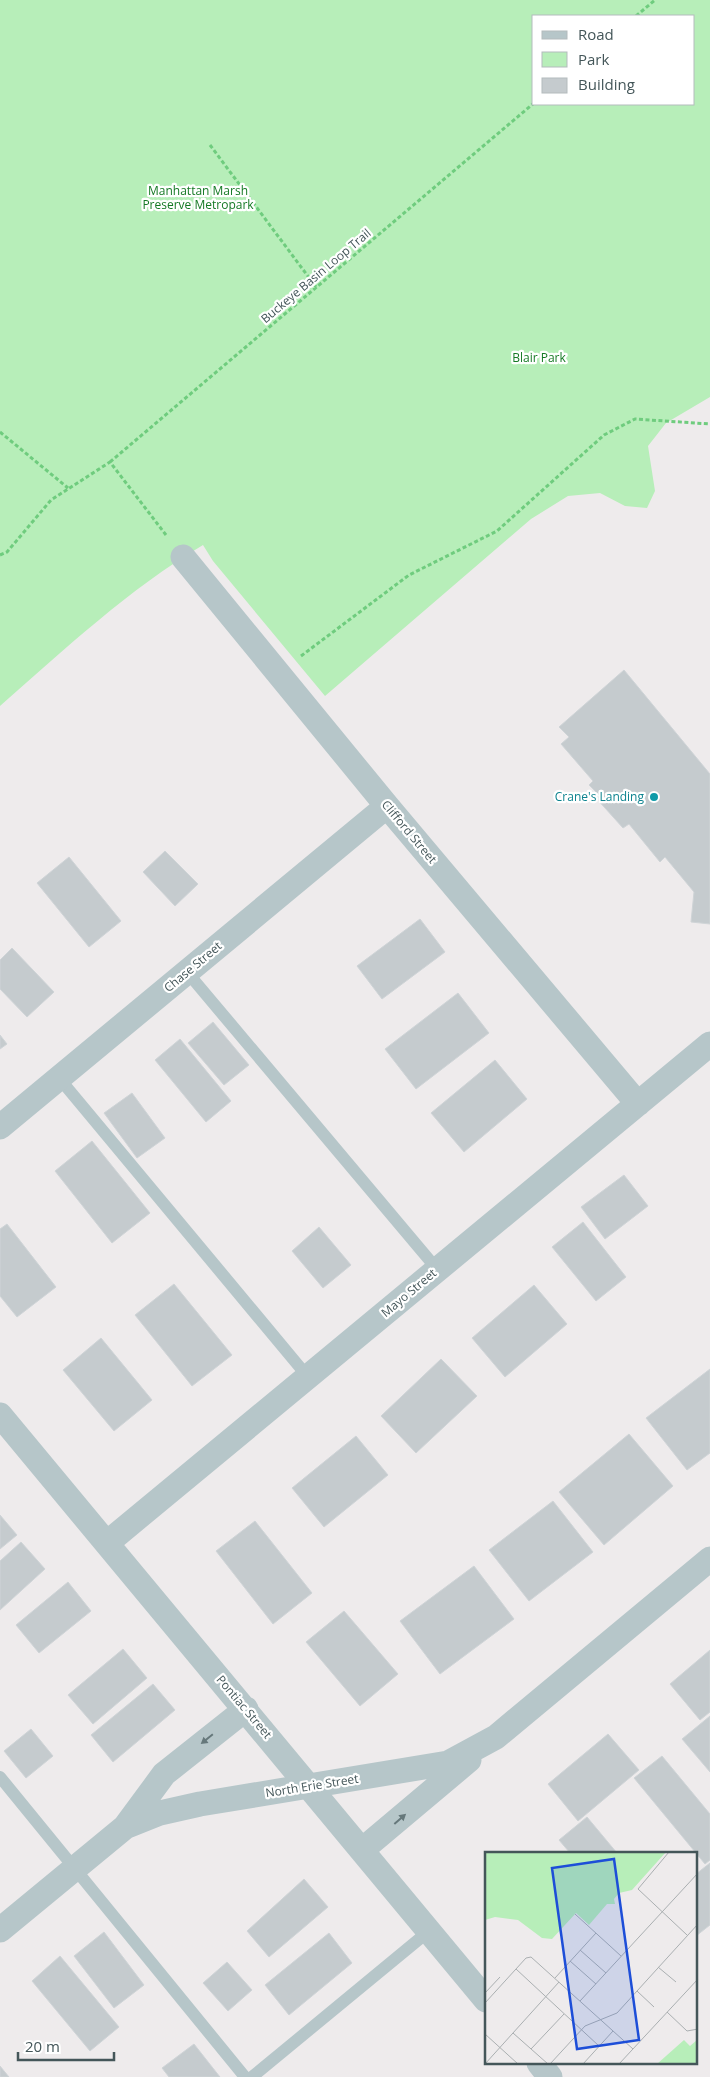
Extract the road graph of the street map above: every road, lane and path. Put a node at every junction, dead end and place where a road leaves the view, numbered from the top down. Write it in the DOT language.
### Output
graph roads {
  1 [pos="655,0"];
  2 [pos="637,15"];
  3 [pos="532,105"];
  4 [pos="210,145"];
  5 [pos="316,288"];
  6 [pos="710,424"];
  7 [pos="0,432"];
  8 [pos="110,462"];
  9 [pos="68,488"];
  10 [pos="0,555"];
  11 [pos="183,557"];
  12 [pos="278,673"];
  13 [pos="387,806"];
  14 [pos="188,972"];
  15 [pos="710,1044"];
  16 [pos="59,1078"];
  17 [pos="638,1104"];
  18 [pos="0,1127"];
  19 [pos="437,1269"];
  20 [pos="308,1377"];
  21 [pos="0,1415"];
  22 [pos="107,1542"];
  23 [pos="710,1559"];
  24 [pos="246,1709"];
  25 [pos="496,1737"];
  26 [pos="0,1777"];
  27 [pos="309,1786"];
  28 [pos="125,1827"];
  29 [pos="362,1850"];
  30 [pos="74,1868"];
  31 [pos="0,1930"];
  32 [pos="429,1931"];
  33 [pos="485,1999"];
  34 [pos="540,2064"];
  35 [pos="245,2077"];
  36 [pos="252,2077"];
  37 [pos="550,2077"];
  1 -- 2 [label="path"];
  3 -- 5 [label="path, Buckeye Basin Loop Trail"];
  4 -- 5 [label="path"];
  5 -- 8 [label="path, Buckeye Basin Loop Trail"];
  6 -- 12 [label="path"];
  7 -- 9 [label="path"];
  8 -- 9 [label="path, Buckeye Basin Loop Trail"];
  8 -- 11 [label="path"];
  9 -- 10 [label="path, Buckeye Basin Loop Trail"];
  11 -- 12 [label="street, Clifford Street"];
  12 -- 13 [label="street, Clifford Street"];
  13 -- 14 [label="street, Chase Street"];
  13 -- 17 [label="street, Clifford Street"];
  14 -- 16 [label="street, Chase Street"];
  14 -- 19 [label="lane"];
  15 -- 17 [label="street, Mayo Street"];
  16 -- 18 [label="street, Chase Street"];
  16 -- 20 [label="lane"];
  17 -- 19 [label="street, Mayo Street"];
  19 -- 20 [label="street, Mayo Street"];
  20 -- 22 [label="street, Mayo Street"];
  21 -- 22 [label="street, Pontiac Street"];
  22 -- 24 [label="street, Pontiac Street"];
  23 -- 25 [label="street, North Erie Street"];
  24 -- 27 [label="street, Pontiac Street"];
  24 -- 28 [label="street, North Erie Street, one-way"];
  25 -- 27 [label="street, North Erie Street"];
  29 -- 25 [label="street, North Erie Street, one-way"];
  26 -- 30 [label="lane"];
  27 -- 28 [label="street, North Erie Street"];
  27 -- 29 [label="street, Pontiac Street"];
  28 -- 30 [label="street, North Erie Street"];
  29 -- 32 [label="street, Pontiac Street"];
  30 -- 31 [label="street, North Erie Street"];
  30 -- 35 [label="lane"];
  32 -- 33 [label="street, Pontiac Street"];
  32 -- 36 [label="lane"];
  34 -- 37 [label="street"];
}
